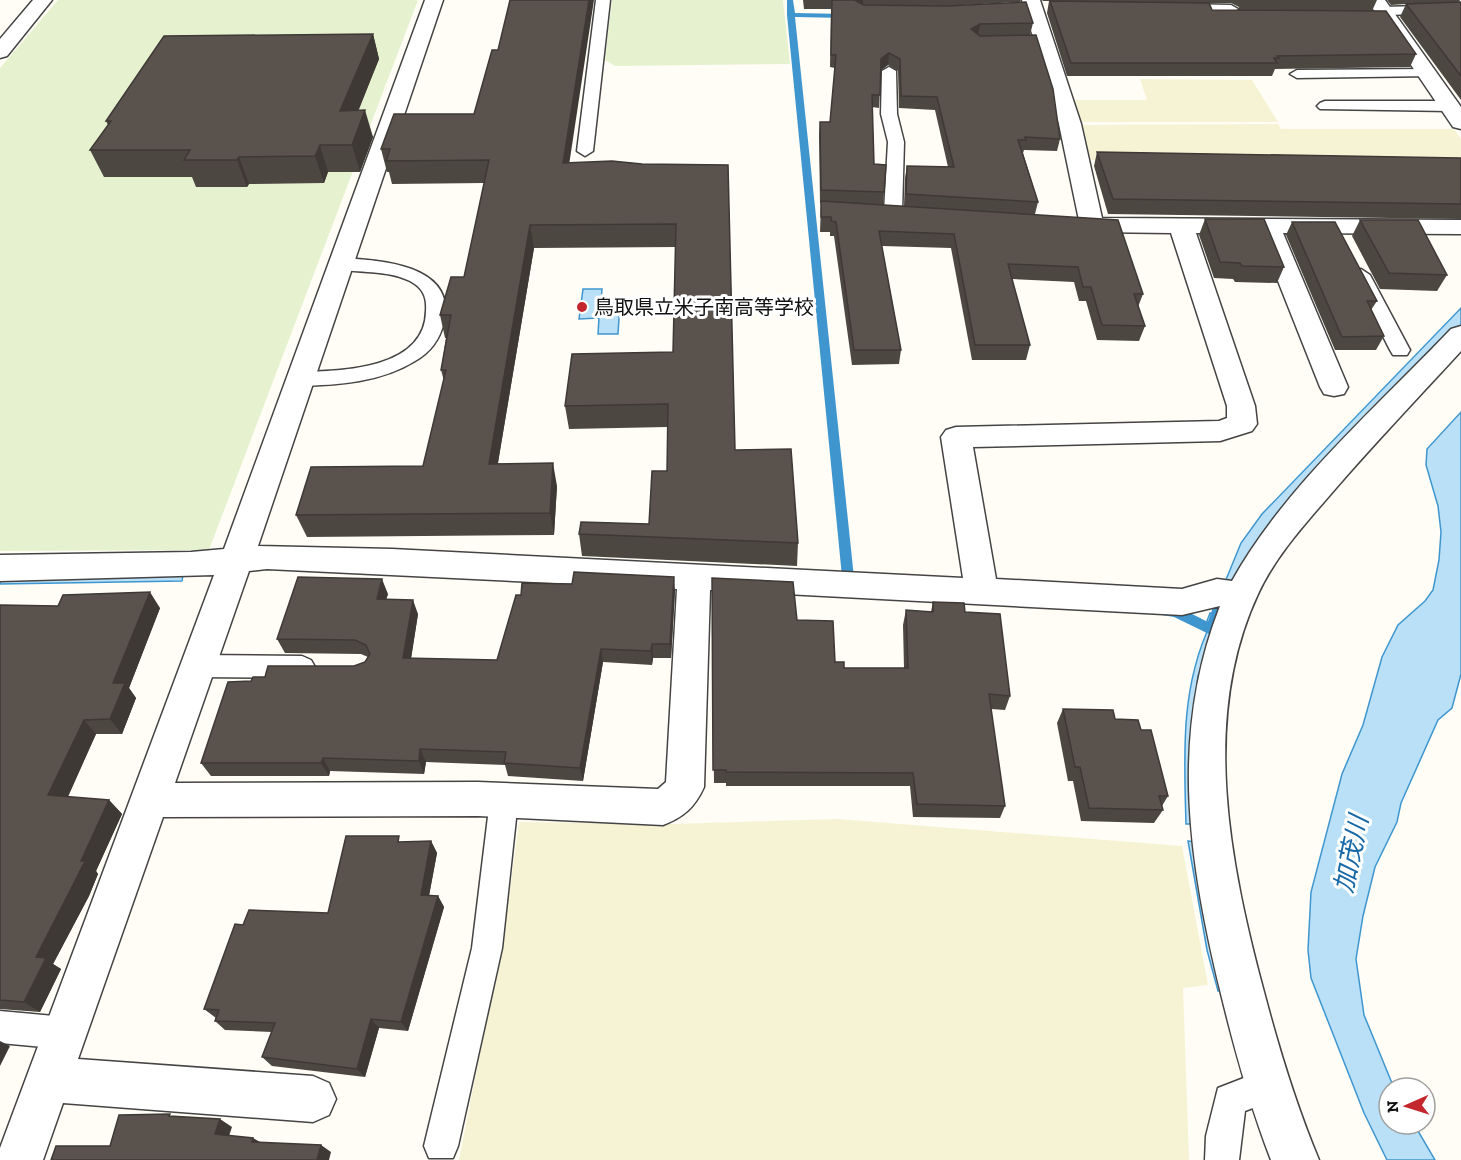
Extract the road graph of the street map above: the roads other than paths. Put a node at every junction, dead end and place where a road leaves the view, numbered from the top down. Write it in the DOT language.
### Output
graph roads {
  1 [pos="43,0"];
  2 [pos="434,0"];
  3 [pos="603,0"];
  4 [pos="1033,6"];
  5 [pos="1161,8"];
  6 [pos="1231,9"];
  7 [pos="1461,9"];
  8 [pos="1378,12"];
  9 [pos="1190,16"];
  10 [pos="1246,17"];
  11 [pos="0,52"];
  12 [pos="889,70"];
  13 [pos="1297,74"];
  14 [pos="1427,74"];
  15 [pos="1325,106"];
  16 [pos="1455,114"];
  17 [pos="585,151"];
  18 [pos="915,213"];
  19 [pos="1181,225"];
  20 [pos="1268,226"];
  21 [pos="1336,226"];
  22 [pos="1461,227"];
  23 [pos="340,264"];
  24 [pos="1461,335"];
  25 [pos="1400,350"];
  26 [pos="300,379"];
  27 [pos="1334,387"];
  28 [pos="236,561"];
  29 [pos="0,568"];
  30 [pos="694,576"];
  31 [pos="982,592"];
  32 [pos="1241,596"];
  33 [pos="198,666"];
  34 [pos="326,667"];
  35 [pos="150,800"];
  36 [pos="504,800"];
  37 [pos="0,1027"];
  38 [pos="65,1033"];
  39 [pos="48,1079"];
  40 [pos="1267,1086"];
  41 [pos="313,1099"];
  42 [pos="441,1146"];
  43 [pos="19,1160"];
  44 [pos="1222,1160"];
  45 [pos="1295,1160"];
  1 -- 11 [label="street"];
  2 -- 23 [label="street"];
  3 -- 17 [label="lane"];
  4 -- 19 [label="street"];
  5 -- 6 [label="lane"];
  7 -- 8 [label="lane"];
  8 -- 14 [label="street"];
  9 -- 10 [label="lane"];
  12 -- 18 [label="lane"];
  13 -- 14 [label="lane"];
  14 -- 16 [label="street"];
  15 -- 16 [label="lane"];
  19 -- 20 [label="street"];
  19 -- 31 [label="street"];
  20 -- 21 [label="street"];
  20 -- 27 [label="street"];
  21 -- 22 [label="street"];
  21 -- 25 [label="lane"];
  23 -- 26 [label="street"];
  23 -- 26 [label="lane"];
  24 -- 32 [label="street"];
  26 -- 28 [label="street"];
  28 -- 29 [label="street"];
  28 -- 30 [label="street"];
  28 -- 33 [label="street"];
  30 -- 31 [label="street"];
  30 -- 36 [label="street"];
  31 -- 32 [label="street"];
  32 -- 40 [label="street"];
  33 -- 34 [label="lane"];
  33 -- 35 [label="street"];
  35 -- 36 [label="street"];
  35 -- 38 [label="street"];
  36 -- 42 [label="lane"];
  37 -- 38 [label="lane"];
  38 -- 39 [label="street"];
  39 -- 41 [label="street"];
  39 -- 43 [label="street"];
  40 -- 44 [label="lane"];
  40 -- 45 [label="street"];
}
